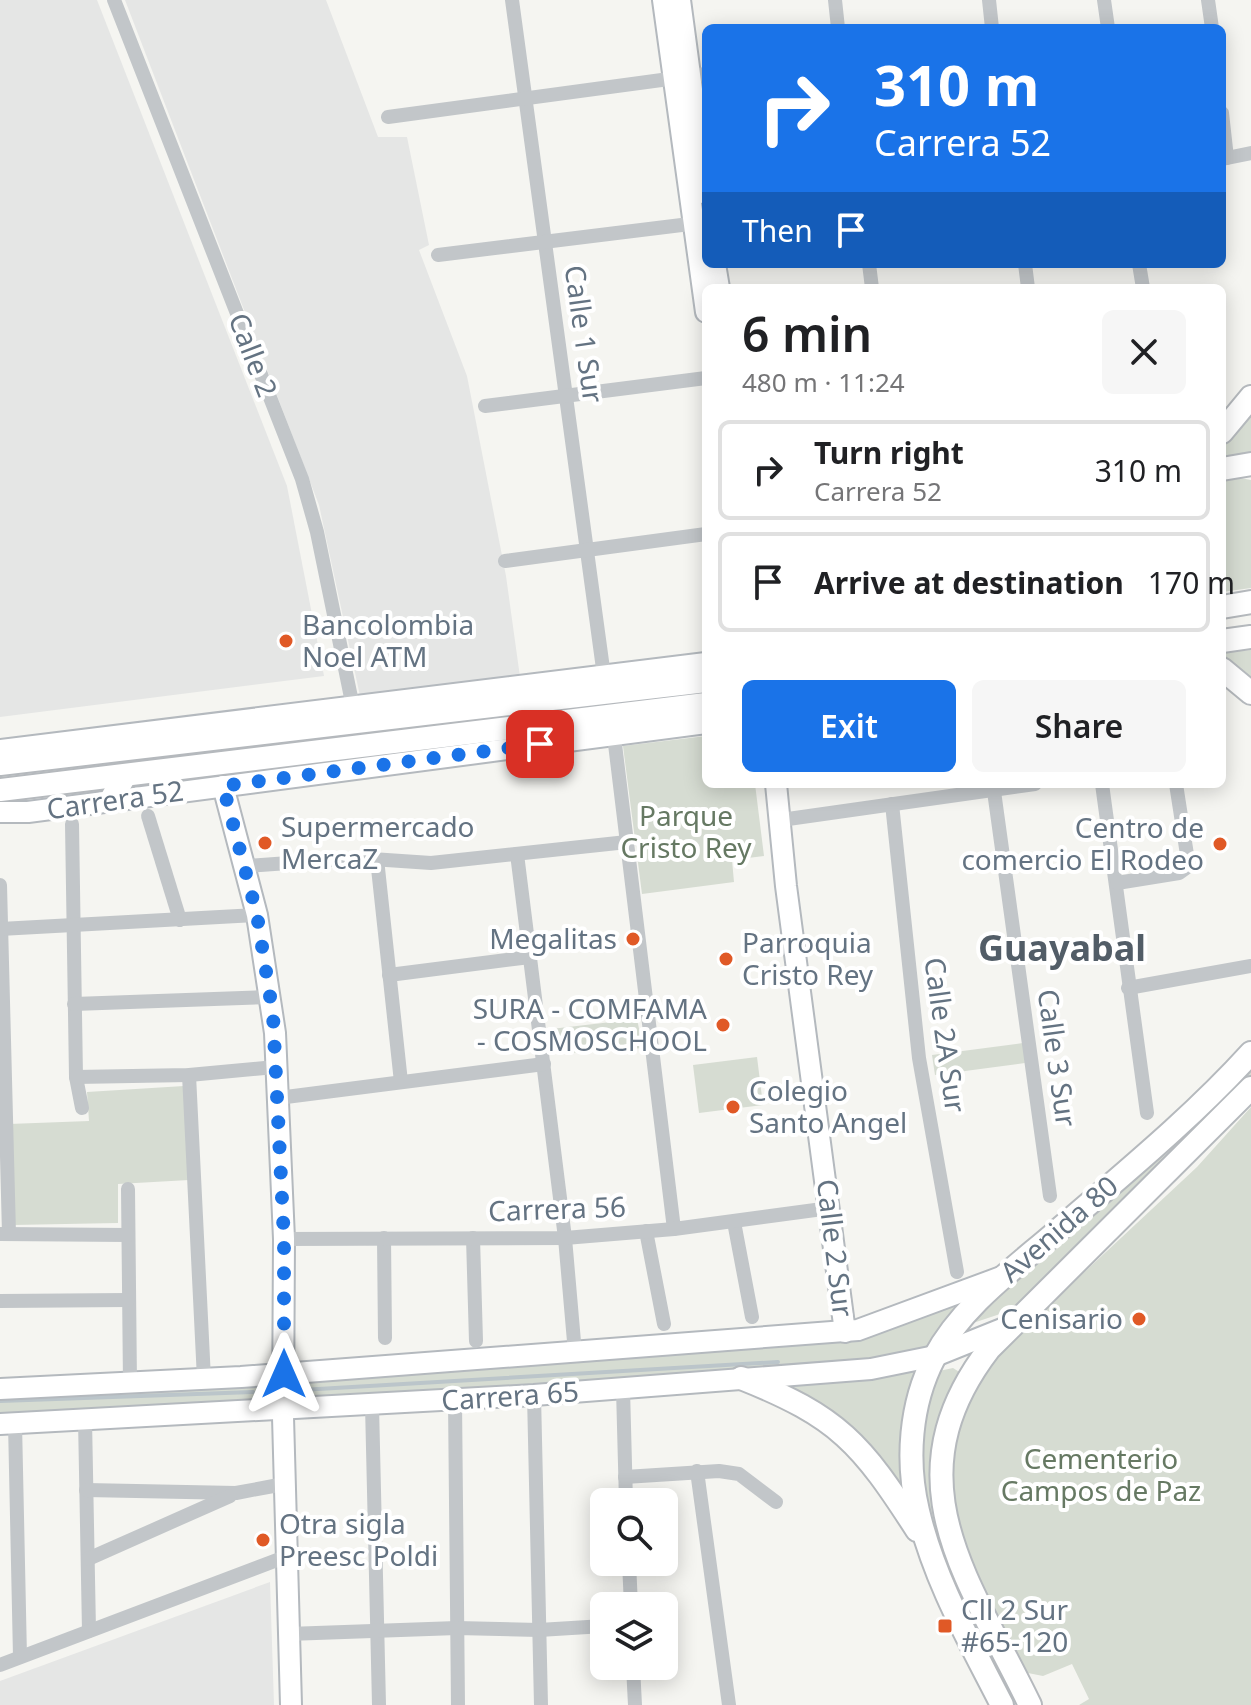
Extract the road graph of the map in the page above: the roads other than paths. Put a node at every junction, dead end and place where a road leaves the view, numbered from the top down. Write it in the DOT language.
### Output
graph roads {
  1 [pos="114,0"];
  2 [pos="512,0"];
  3 [pos="663,0"];
  4 [pos="680,0"];
  5 [pos="835,0"];
  6 [pos="989,0"];
  7 [pos="1104,0"];
  8 [pos="1208,0"];
  9 [pos="838,24"];
  10 [pos="992,24"];
  11 [pos="1107,24"];
  12 [pos="1211,24"];
  13 [pos="690,77"];
  14 [pos="525,101"];
  15 [pos="388,117"];
  16 [pos="1251,153"];
  17 [pos="1226,158"];
  18 [pos="702,165"];
  19 [pos="700,223"];
  20 [pos="545,243"];
  21 [pos="702,253"];
  22 [pos="438,255"];
  23 [pos="702,379"];
  24 [pos="566,396"];
  25 [pos="1251,397"];
  26 [pos="485,406"];
  27 [pos="1226,427"];
  28 [pos="1251,464"];
  29 [pos="1226,468"];
  30 [pos="702,535"];
  31 [pos="587,549"];
  32 [pos="505,561"];
  33 [pos="1251,637"];
  34 [pos="1226,640"];
  35 [pos="702,664"];
  36 [pos="1226,672"];
  37 [pos="604,676"];
  38 [pos="702,681"];
  39 [pos="1251,693"];
  40 [pos="497,697"];
  41 [pos="702,705"];
  42 [pos="354,714"];
  43 [pos="702,724"];
  44 [pos="614,736"];
  45 [pos="132,742"];
  46 [pos="441,748"];
  47 [pos="0,750"];
  48 [pos="0,764"];
  49 [pos="125,776"];
  50 [pos="223,786"];
  51 [pos="777,788"];
  52 [pos="987,788"];
  53 [pos="993,788"];
  54 [pos="1103,788"];
  55 [pos="1177,788"];
  56 [pos="0,790"];
  57 [pos="110,801"];
  58 [pos="892,804"];
  59 [pos="0,812"];
  60 [pos="148,816"];
  61 [pos="781,820"];
  62 [pos="72,824"];
  63 [pos="627,842"];
  64 [pos="517,854"];
  65 [pos="377,859"];
  66 [pos="246,866"];
  67 [pos="1117,883"];
  68 [pos="0,885"];
  69 [pos="257,915"];
  70 [pos="180,920"];
  71 [pos="76,926"];
  72 [pos="2,929"];
  73 [pos="530,957"];
  74 [pos="1251,966"];
  75 [pos="389,975"];
  76 [pos="1128,988"];
  77 [pos="271,997"];
  78 [pos="74,1004"];
  79 [pos="1251,1053"];
  80 [pos="544,1064"];
  81 [pos="275,1067"];
  82 [pos="189,1075"];
  83 [pos="76,1077"];
  84 [pos="401,1082"];
  85 [pos="1251,1088"];
  86 [pos="278,1098"];
  87 [pos="82,1108"];
  88 [pos="1147,1113"];
  89 [pos="128,1189"];
  90 [pos="1050,1196"];
  91 [pos="830,1208"];
  92 [pos="734,1222"];
  93 [pos="674,1229"];
  94 [pos="646,1231"];
  95 [pos="4,1234"];
  96 [pos="128,1235"];
  97 [pos="384,1238"];
  98 [pos="473,1238"];
  99 [pos="565,1238"];
  100 [pos="284,1239"];
  101 [pos="957,1272"];
  102 [pos="1004,1276"];
  103 [pos="128,1300"];
  104 [pos="0,1301"];
  105 [pos="752,1317"];
  106 [pos="664,1324"];
  107 [pos="1012,1325"];
  108 [pos="845,1332"];
  109 [pos="385,1338"];
  110 [pos="476,1341"];
  111 [pos="575,1353"];
  112 [pos="931,1364"];
  113 [pos="284,1374"];
  114 [pos="971,1376"];
  115 [pos="741,1378"];
  116 [pos="204,1379"];
  117 [pos="130,1383"];
  118 [pos="0,1389"];
  119 [pos="623,1389"];
  120 [pos="534,1395"];
  121 [pos="455,1400"];
  122 [pos="372,1405"];
  123 [pos="283,1408"];
  124 [pos="85,1419"];
  125 [pos="8,1424"];
  126 [pos="697,1471"];
  127 [pos="625,1477"];
  128 [pos="284,1484"];
  129 [pos="625,1488"];
  130 [pos="86,1490"];
  131 [pos="236,1493"];
  132 [pos="776,1502"];
  133 [pos="928,1547"];
  134 [pos="285,1557"];
  135 [pos="88,1559"];
  136 [pos="590,1627"];
  137 [pos="457,1628"];
  138 [pos="539,1630"];
  139 [pos="89,1631"];
  140 [pos="377,1632"];
  141 [pos="288,1634"];
  142 [pos="20,1657"];
  143 [pos="0,1665"];
  144 [pos="634,1680"];
  145 [pos="291,1705"];
  146 [pos="379,1705"];
  147 [pos="458,1705"];
  148 [pos="541,1705"];
  149 [pos="635,1705"];
  150 [pos="729,1705"];
  151 [pos="1002,1705"];
  152 [pos="1030,1705"];
  1 -- 42 [label="street, Calle 2"];
  2 -- 14 [label="street, Calle 1 Sur"];
  3 -- 13 [label="main road"];
  4 -- 13 [label="main road"];
  5 -- 9 [label="street"];
  6 -- 10 [label="street"];
  7 -- 11 [label="street"];
  8 -- 12 [label="street"];
  13 -- 14 [label="street"];
  13 -- 18 [label="main road"];
  13 -- 19 [label="main road"];
  14 -- 15 [label="street"];
  14 -- 20 [label="street, Calle 1 Sur"];
  16 -- 17 [label="street"];
  19 -- 20 [label="street"];
  19 -- 21 [label="main road"];
  20 -- 22 [label="street"];
  20 -- 24 [label="street, Calle 1 Sur"];
  23 -- 24 [label="street"];
  24 -- 26 [label="street"];
  24 -- 31 [label="street, Calle 1 Sur"];
  25 -- 27 [label="main road"];
  28 -- 29 [label="main road"];
  30 -- 31 [label="street"];
  31 -- 32 [label="street"];
  31 -- 37 [label="street, Calle 1 Sur"];
  33 -- 34 [label="main road"];
  35 -- 37 [label="main road, Carrera 52"];
  36 -- 39 [label="main road"];
  37 -- 40 [label="main road, Carrera 52"];
  38 -- 40 [label="main road, Carrera 52"];
  40 -- 42 [label="main road, Carrera 52"];
  41 -- 46 [label="main road, Carrera 52"];
  42 -- 45 [label="main road, Carrera 52"];
  43 -- 44 [label="main road, Carrera 52"];
  44 -- 46 [label="main road, Carrera 52"];
  44 -- 63 [label="street"];
  45 -- 47 [label="main road, Carrera 52"];
  45 -- 48 [label="main road, Carrera 52"];
  46 -- 49 [label="main road, Carrera 52"];
  46 -- 50 [label="main road, Carrera 52"];
  49 -- 56 [label="main road, Carrera 52"];
  49 -- 57 [label="main road"];
  50 -- 57 [label="main road, Carrera 52"];
  50 -- 66 [label="main road"];
  51 -- 61 [label="main road, Calle 2 Sur"];
  52 -- 58 [label="street"];
  53 -- 90 [label="street, Calle 3 Sur"];
  54 -- 67 [label="street"];
  55 -- 67 [label="street"];
  57 -- 59 [label="main road, Carrera 52"];
  58 -- 61 [label="street"];
  58 -- 101 [label="street, Calle 2A Sur"];
  60 -- 70 [label="street"];
  61 -- 91 [label="main road, Calle 2 Sur"];
  62 -- 71 [label="street"];
  63 -- 64 [label="street"];
  63 -- 93 [label="street"];
  64 -- 65 [label="street"];
  64 -- 73 [label="street"];
  65 -- 66 [label="street"];
  65 -- 75 [label="street"];
  66 -- 69 [label="main road"];
  67 -- 76 [label="street"];
  68 -- 72 [label="street"];
  69 -- 70 [label="street"];
  69 -- 77 [label="main road"];
  70 -- 71 [label="street"];
  71 -- 72 [label="street"];
  71 -- 78 [label="street"];
  72 -- 95 [label="street"];
  73 -- 75 [label="street"];
  73 -- 80 [label="street"];
  74 -- 76 [label="street"];
  75 -- 84 [label="street"];
  76 -- 88 [label="street"];
  77 -- 78 [label="street"];
  77 -- 81 [label="main road"];
  78 -- 83 [label="street"];
  79 -- 102 [label="main road, Avenida 80"];
  80 -- 84 [label="street"];
  80 -- 99 [label="street"];
  81 -- 82 [label="street"];
  81 -- 86 [label="main road"];
  82 -- 83 [label="street"];
  82 -- 116 [label="street"];
  83 -- 87 [label="street"];
  84 -- 86 [label="street"];
  85 -- 107 [label="main road, Avenida 80"];
  86 -- 100 [label="main road"];
  89 -- 96 [label="street"];
  91 -- 92 [label="street, Carrera 56"];
  91 -- 108 [label="main road, Calle 2 Sur"];
  92 -- 93 [label="street, Carrera 56"];
  92 -- 105 [label="street"];
  93 -- 94 [label="street, Carrera 56"];
  94 -- 99 [label="street, Carrera 56"];
  94 -- 106 [label="street"];
  95 -- 96 [label="street"];
  96 -- 103 [label="street"];
  97 -- 98 [label="street, Carrera 56"];
  97 -- 100 [label="street, Carrera 56"];
  97 -- 109 [label="street"];
  98 -- 99 [label="street, Carrera 56"];
  98 -- 110 [label="street"];
  99 -- 111 [label="street"];
  100 -- 113 [label="main road"];
  102 -- 108 [label="main road, Carrera 65"];
  102 -- 112 [label="main road, Avenida 80"];
  103 -- 104 [label="street"];
  103 -- 117 [label="street"];
  107 -- 112 [label="main road, Carrera 65"];
  107 -- 114 [label="main road, Avenida 80"];
  108 -- 111 [label="main road, Carrera 65"];
  111 -- 113 [label="main road, Carrera 65"];
  112 -- 114 [label="main road"];
  112 -- 115 [label="main road, Carrera 65"];
  112 -- 133 [label="main road, Avenida 80"];
  113 -- 116 [label="main road, Carrera 65"];
  113 -- 123 [label="main road"];
  114 -- 152 [label="main road, Avenida 80"];
  115 -- 119 [label="main road, Carrera 65"];
  115 -- 133 [label="main road"];
  116 -- 117 [label="main road, Carrera 65"];
  117 -- 118 [label="main road, Carrera 65"];
  119 -- 120 [label="main road, Carrera 65"];
  119 -- 127 [label="street"];
  120 -- 121 [label="main road, Carrera 65"];
  120 -- 138 [label="street"];
  121 -- 122 [label="main road, Carrera 65"];
  121 -- 137 [label="street"];
  122 -- 123 [label="main road, Carrera 65"];
  122 -- 140 [label="street"];
  123 -- 124 [label="main road, Carrera 65"];
  123 -- 128 [label="main road"];
  124 -- 125 [label="main road, Carrera 65"];
  124 -- 130 [label="street"];
  125 -- 142 [label="street"];
  126 -- 127 [label="street"];
  126 -- 132 [label="street"];
  126 -- 150 [label="street"];
  127 -- 129 [label="street"];
  128 -- 131 [label="street"];
  128 -- 134 [label="main road"];
  130 -- 131 [label="street"];
  130 -- 135 [label="street"];
  131 -- 135 [label="street"];
  133 -- 151 [label="main road, Avenida 80"];
  134 -- 139 [label="street"];
  134 -- 141 [label="main road"];
  135 -- 139 [label="street"];
  136 -- 138 [label="street"];
  137 -- 138 [label="street"];
  137 -- 140 [label="street"];
  137 -- 147 [label="street"];
  138 -- 148 [label="street"];
  139 -- 142 [label="street"];
  140 -- 141 [label="street"];
  140 -- 146 [label="street"];
  141 -- 145 [label="main road"];
  142 -- 143 [label="street"];
  144 -- 149 [label="street"];
}
